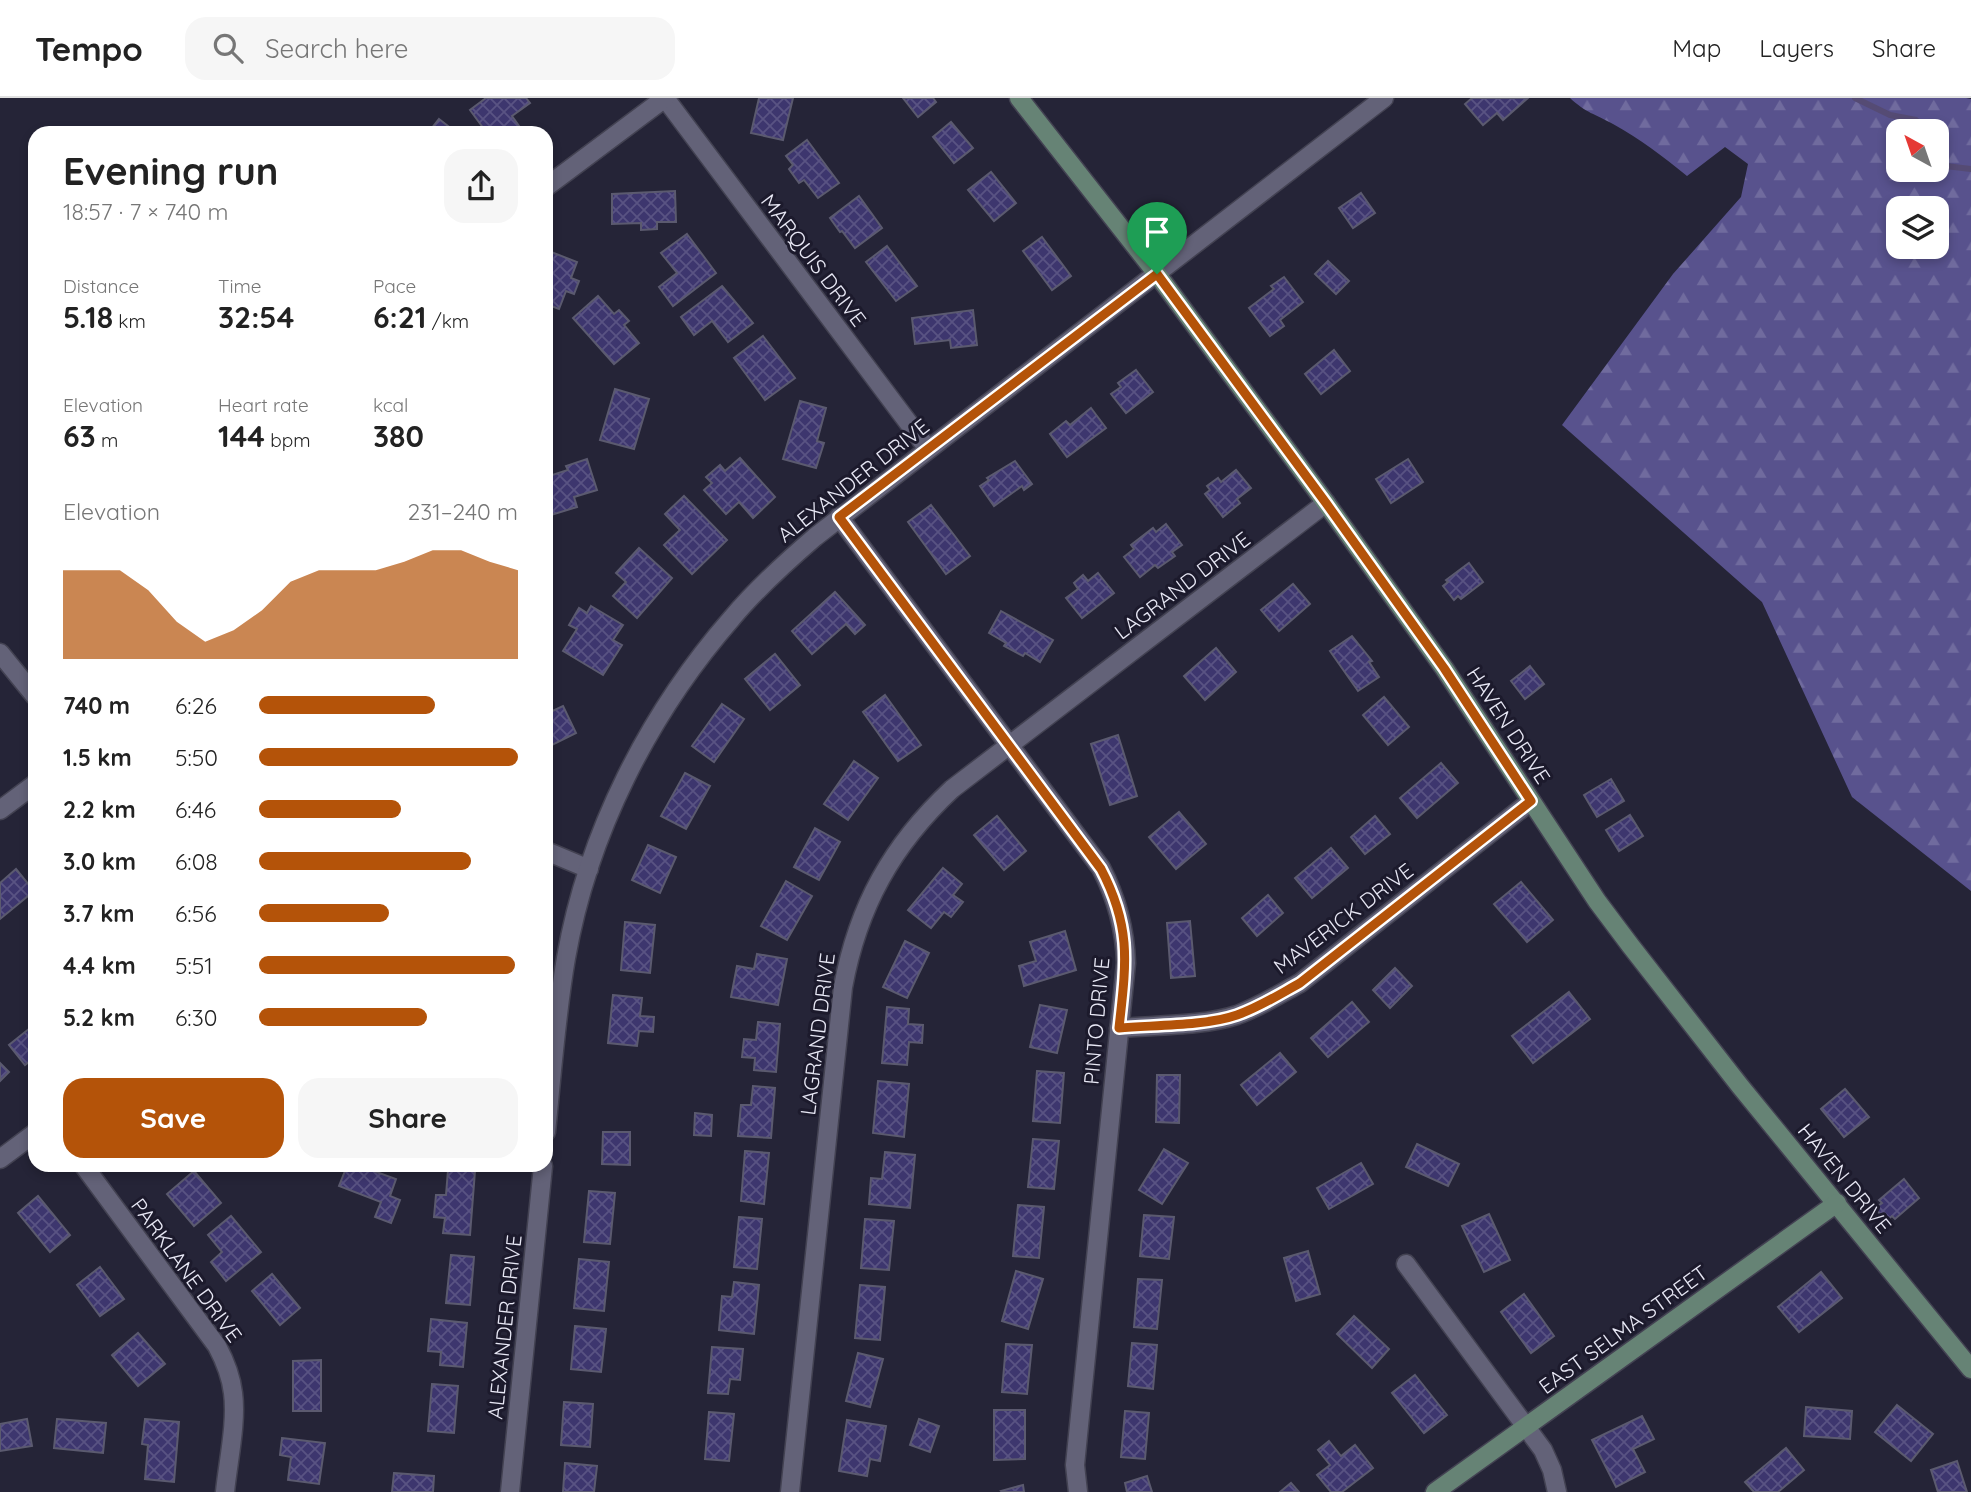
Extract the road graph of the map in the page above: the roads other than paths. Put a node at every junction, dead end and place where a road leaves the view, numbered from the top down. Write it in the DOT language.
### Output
graph roads {
  1 [pos="665,98"];
  2 [pos="1019,98"];
  3 [pos="1384,98"];
  4 [pos="553,182"];
  5 [pos="1157,274"];
  6 [pos="928,449"];
  7 [pos="1326,503"];
  8 [pos="839,517"];
  9 [pos="0,653"];
  10 [pos="28,687"];
  11 [pos="1009,746"];
  12 [pos="28,789"];
  13 [pos="1531,801"];
  14 [pos="0,810"];
  15 [pos="553,854"];
  16 [pos="589,869"];
  17 [pos="1119,1028"];
  18 [pos="553,1071"];
  19 [pos="28,1138"];
  20 [pos="0,1159"];
  21 [pos="88,1172"];
  22 [pos="542,1172"];
  23 [pos="1837,1203"];
  24 [pos="1406,1264"];
  25 [pos="1971,1368"];
  26 [pos="1526,1427"];
  27 [pos="225,1492"];
  28 [pos="510,1492"];
  29 [pos="790,1492"];
  30 [pos="1078,1492"];
  31 [pos="1436,1492"];
  32 [pos="1557,1492"];
  1 -- 4 [label="street"];
  1 -- 6 [label="street, MARQUIS DRIVE"];
  2 -- 5 [label="street, HAVEN DRIVE"];
  3 -- 5 [label="street, ALEXANDER DRIVE"];
  5 -- 6 [label="street, ALEXANDER DRIVE"];
  5 -- 7 [label="street, HAVEN DRIVE"];
  6 -- 8 [label="street, ALEXANDER DRIVE"];
  7 -- 11 [label="street, LAGRAND DRIVE"];
  7 -- 13 [label="street, HAVEN DRIVE"];
  8 -- 11 [label="street, PINTO DRIVE"];
  8 -- 16 [label="street, ALEXANDER DRIVE"];
  9 -- 10 [label="street"];
  11 -- 17 [label="street, PINTO DRIVE"];
  11 -- 29 [label="street, LAGRAND DRIVE"];
  12 -- 14 [label="street"];
  13 -- 17 [label="street, MAVERICK DRIVE"];
  13 -- 23 [label="street, HAVEN DRIVE"];
  15 -- 16 [label="street"];
  16 -- 18 [label="street, ALEXANDER DRIVE"];
  17 -- 30 [label="street, PINTO DRIVE"];
  19 -- 20 [label="street"];
  21 -- 27 [label="street, PARKLANE DRIVE"];
  22 -- 28 [label="street, ALEXANDER DRIVE"];
  23 -- 25 [label="street, HAVEN DRIVE"];
  23 -- 26 [label="street, EAST SELMA STREET"];
  24 -- 26 [label="street"];
  26 -- 31 [label="street, EAST SELMA STREET"];
  26 -- 32 [label="street"];
}
